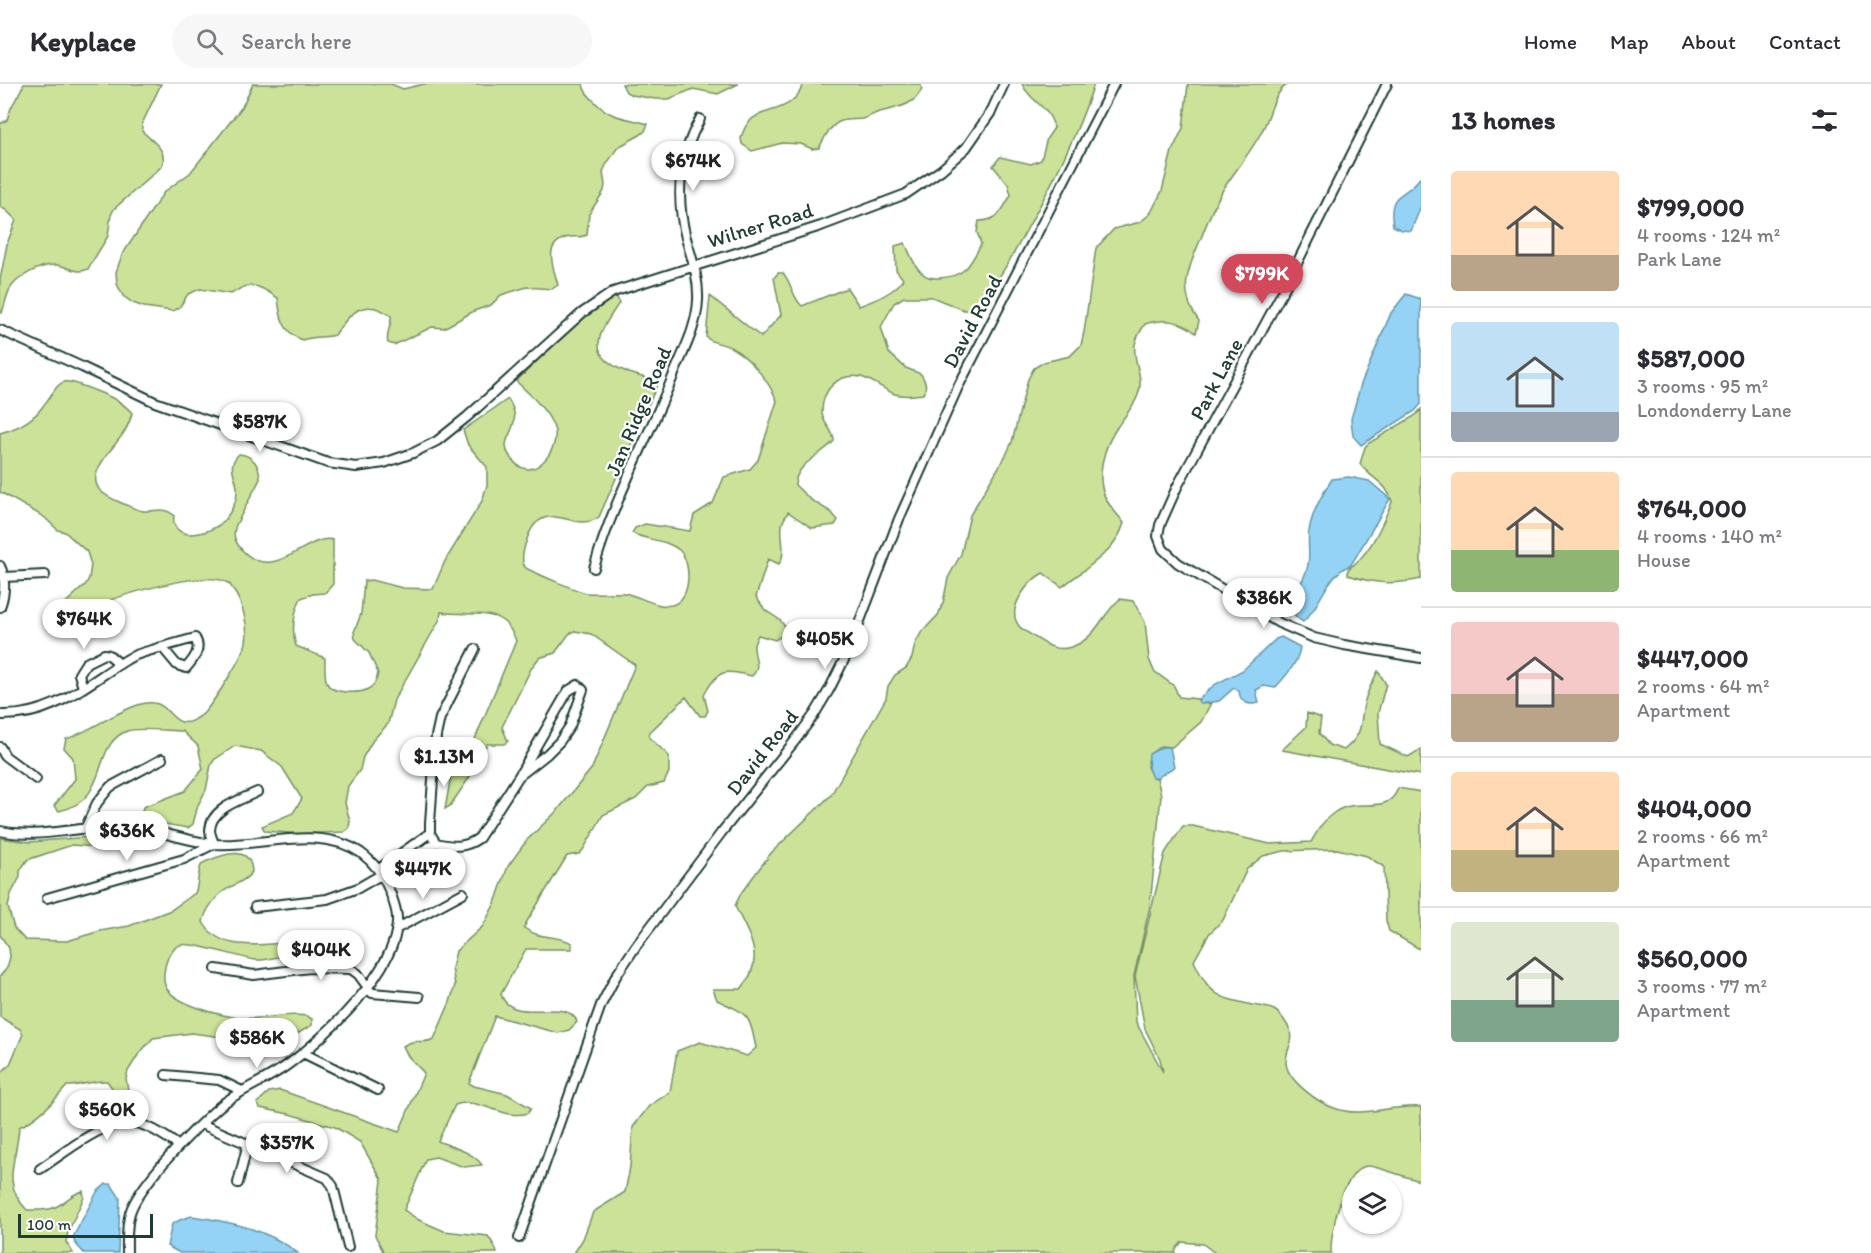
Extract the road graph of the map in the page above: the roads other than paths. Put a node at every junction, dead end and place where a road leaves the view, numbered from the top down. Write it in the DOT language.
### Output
graph roads {
  1 [pos="1004,84"];
  2 [pos="1114,84"];
  3 [pos="1387,84"];
  4 [pos="700,119"];
  5 [pos="694,265"];
  6 [pos="0,330"];
  7 [pos="0,566"];
  8 [pos="594,568"];
  9 [pos="45,575"];
  10 [pos="4,577"];
  11 [pos="0,606"];
  12 [pos="162,647"];
  13 [pos="475,649"];
  14 [pos="1421,658"];
  15 [pos="120,664"];
  16 [pos="83,688"];
  17 [pos="0,715"];
  18 [pos="0,747"];
  19 [pos="162,759"];
  20 [pos="519,777"];
  21 [pos="36,779"];
  22 [pos="257,792"];
  23 [pos="84,829"];
  24 [pos="0,831"];
  25 [pos="430,833"];
  26 [pos="436,843"];
  27 [pos="214,844"];
  28 [pos="381,872"];
  29 [pos="463,893"];
  30 [pos="47,898"];
  31 [pos="255,907"];
  32 [pos="396,929"];
  33 [pos="216,969"];
  34 [pos="367,987"];
  35 [pos="419,997"];
  36 [pos="303,1053"];
  37 [pos="166,1075"];
  38 [pos="378,1090"];
  39 [pos="242,1091"];
  40 [pos="201,1124"];
  41 [pos="248,1143"];
  42 [pos="179,1146"];
  43 [pos="40,1169"];
  44 [pos="238,1183"];
  45 [pos="519,1238"];
  46 [pos="348,1247"];
  47 [pos="127,1253"];
  1 -- 5 [label="street, Wilner Road"];
  2 -- 45 [label="street, David Road"];
  3 -- 14 [label="street, Park Lane"];
  4 -- 5 [label="street, Jan Ridge Road"];
  5 -- 6 [label="street, Wilner Road"];
  5 -- 8 [label="street, Jan Ridge Road"];
  7 -- 10 [label="street"];
  9 -- 10 [label="street"];
  10 -- 11 [label="street"];
  12 -- 12 [label="street"];
  12 -- 15 [label="street"];
  13 -- 25 [label="street"];
  15 -- 16 [label="street"];
  15 -- 16 [label="street"];
  16 -- 17 [label="street"];
  18 -- 21 [label="street"];
  19 -- 23 [label="street"];
  20 -- 20 [label="street"];
  20 -- 26 [label="street"];
  22 -- 27 [label="street"];
  23 -- 24 [label="street"];
  23 -- 27 [label="street"];
  25 -- 26 [label="street"];
  25 -- 28 [label="street"];
  26 -- 28 [label="street"];
  27 -- 28 [label="street"];
  27 -- 30 [label="street"];
  28 -- 31 [label="street"];
  28 -- 32 [label="street"];
  29 -- 32 [label="street"];
  32 -- 34 [label="street"];
  33 -- 34 [label="street"];
  34 -- 35 [label="street"];
  34 -- 36 [label="street"];
  36 -- 38 [label="street"];
  36 -- 39 [label="street"];
  37 -- 39 [label="street"];
  39 -- 40 [label="street"];
  40 -- 41 [label="street"];
  40 -- 42 [label="street"];
  41 -- 44 [label="street"];
  41 -- 46 [label="street"];
  42 -- 43 [label="street"];
  42 -- 47 [label="street"];
}
